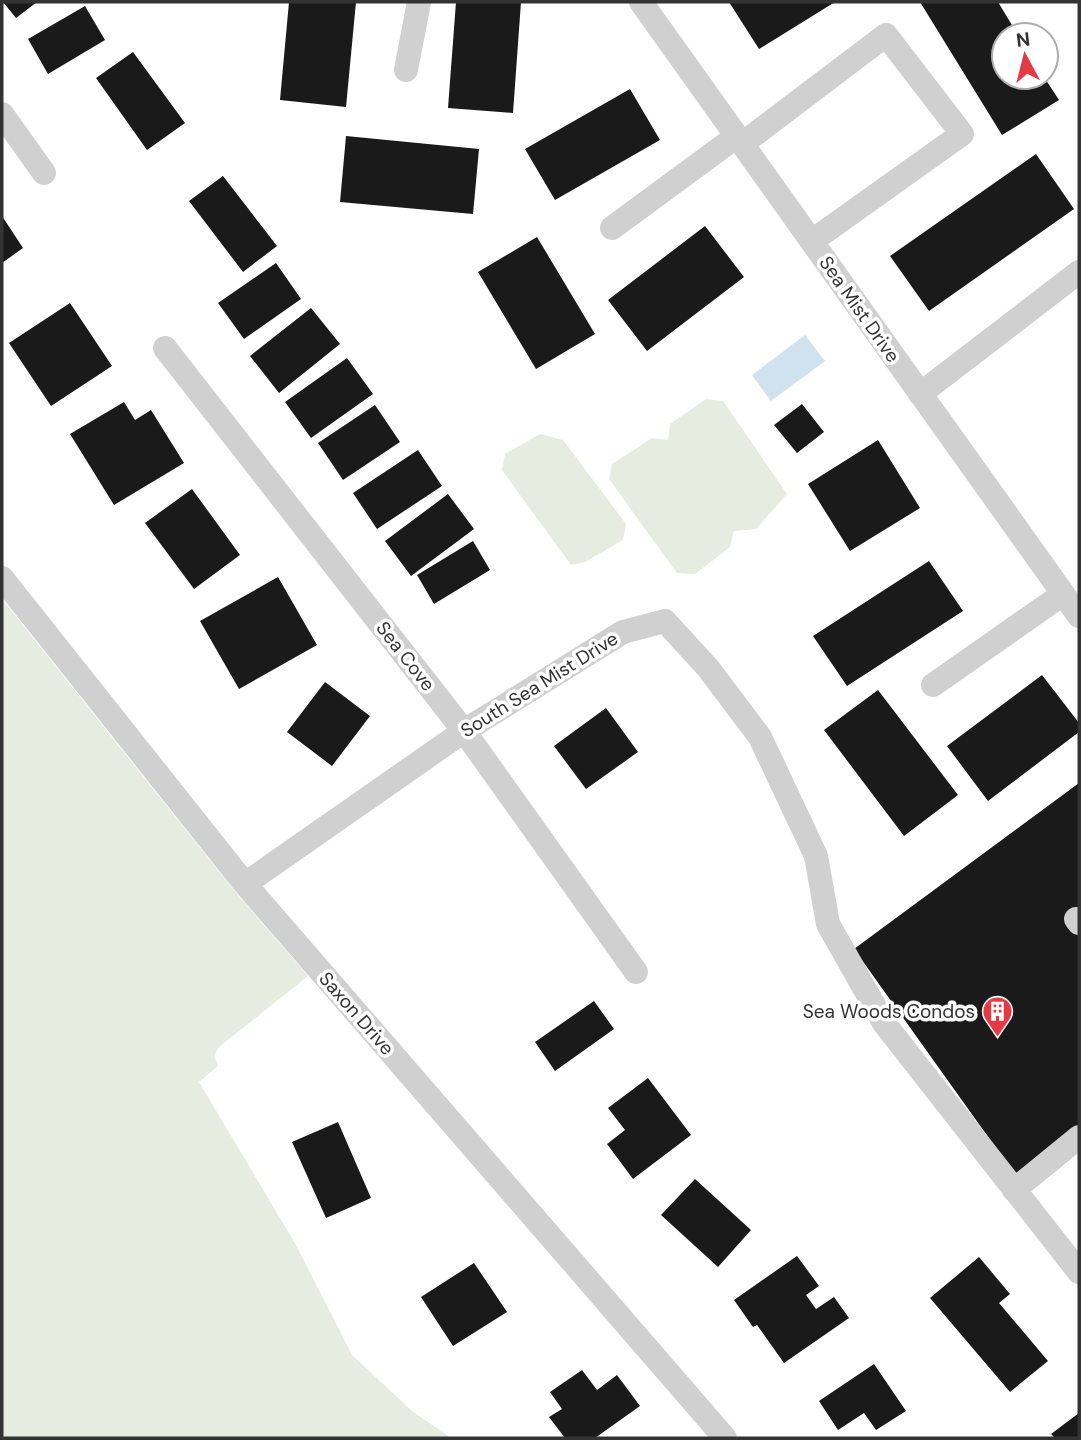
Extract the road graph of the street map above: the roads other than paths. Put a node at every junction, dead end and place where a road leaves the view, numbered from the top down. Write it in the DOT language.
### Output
graph roads {
  1 [pos="419,2"];
  2 [pos="641,2"];
  3 [pos="406,70"];
  4 [pos="2,114"];
  5 [pos="740,140"];
  6 [pos="44,173"];
  7 [pos="612,228"];
  8 [pos="812,241"];
  9 [pos="1079,272"];
  10 [pos="165,348"];
  11 [pos="920,394"];
  12 [pos="2,578"];
  13 [pos="1063,594"];
  14 [pos="1079,616"];
  15 [pos="933,685"];
  16 [pos="464,731"];
  17 [pos="245,884"];
  18 [pos="636,972"];
  19 [pos="1079,1137"];
  20 [pos="1014,1190"];
  21 [pos="1079,1272"];
  22 [pos="725,1438"];
  1 -- 3 [label="street"];
  2 -- 5 [label="street, Sea Mist Drive"];
  4 -- 6 [label="street"];
  5 -- 7 [label="street"];
  5 -- 8 [label="street, Sea Mist Drive"];
  5 -- 8 [label="street"];
  8 -- 11 [label="street, Sea Mist Drive"];
  9 -- 11 [label="street"];
  10 -- 16 [label="street, Sea Cove"];
  11 -- 13 [label="street, Sea Mist Drive"];
  12 -- 17 [label="street, Saxon Drive"];
  13 -- 14 [label="street, Sea Mist Drive"];
  13 -- 15 [label="street"];
  16 -- 17 [label="street, South Sea Mist Drive"];
  16 -- 18 [label="street, Sea Cove"];
  16 -- 20 [label="street, South Sea Mist Drive"];
  17 -- 22 [label="street, Saxon Drive"];
  19 -- 20 [label="street"];
  20 -- 21 [label="street, South Sea Mist Drive"];
}
